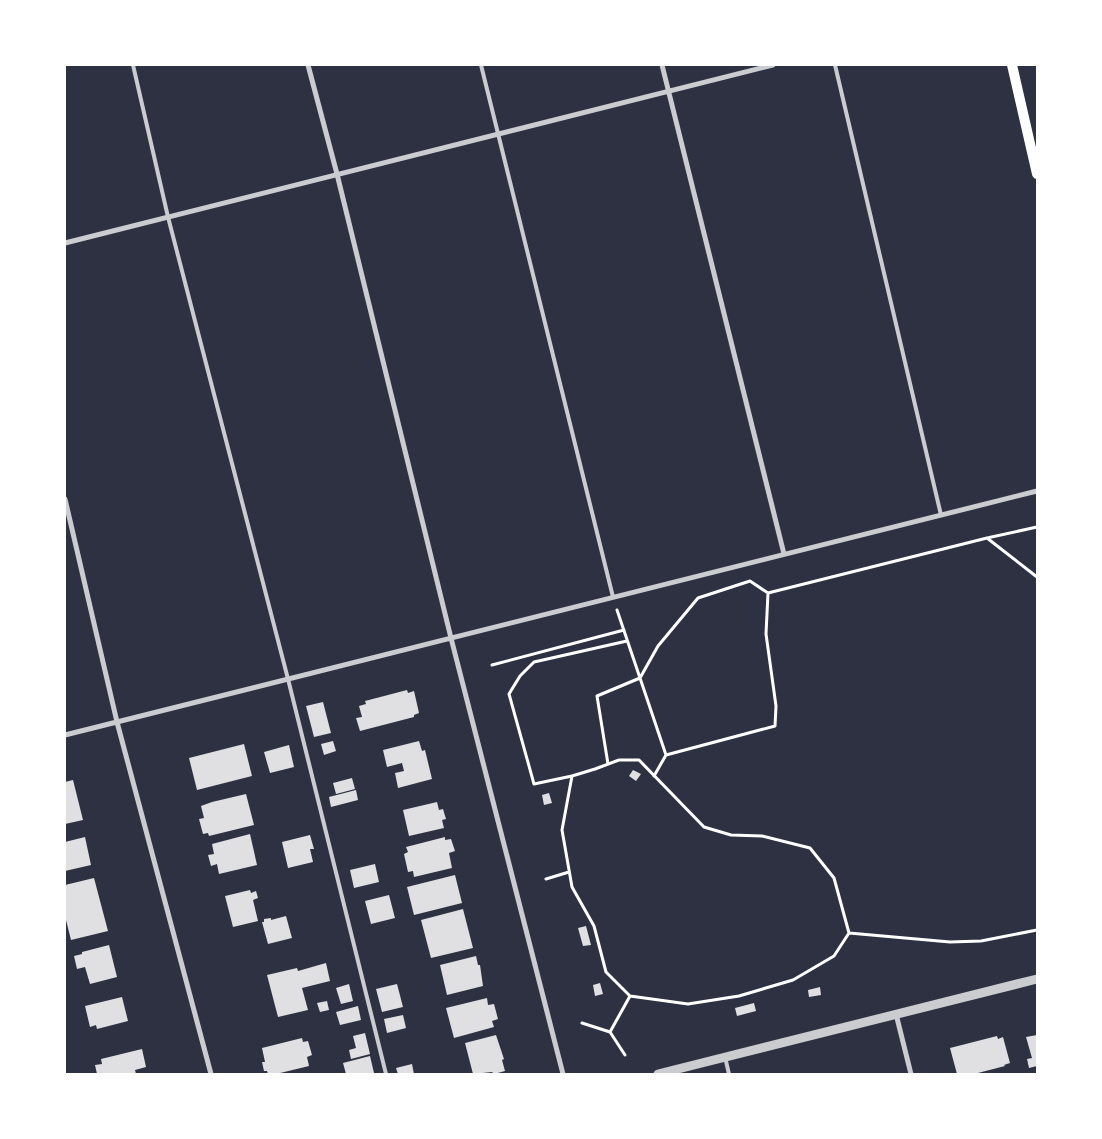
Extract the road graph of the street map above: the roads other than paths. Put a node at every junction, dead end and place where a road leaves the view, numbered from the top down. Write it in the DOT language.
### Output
graph roads {
  1 [pos="133,65"];
  2 [pos="308,65"];
  3 [pos="481,65"];
  4 [pos="662,65"];
  5 [pos="773,65"];
  6 [pos="835,65"];
  7 [pos="1012,65"];
  8 [pos="668,91"];
  9 [pos="498,134"];
  10 [pos="337,174"];
  11 [pos="1037,174"];
  12 [pos="168,217"];
  13 [pos="65,243"];
  14 [pos="1037,491"];
  15 [pos="65,499"];
  16 [pos="941,515"];
  17 [pos="784,554"];
  18 [pos="613,598"];
  19 [pos="451,638"];
  20 [pos="288,679"];
  21 [pos="117,722"];
  22 [pos="65,735"];
  23 [pos="1037,979"];
  24 [pos="896,1014"];
  25 [pos="725,1057"];
  26 [pos="211,1074"];
  27 [pos="386,1074"];
  28 [pos="563,1074"];
  29 [pos="658,1074"];
  30 [pos="729,1074"];
  31 [pos="911,1074"];
  1 -- 12 [label="lane"];
  2 -- 10 [label="street"];
  3 -- 9 [label="lane"];
  4 -- 8 [label="street"];
  5 -- 8 [label="street"];
  6 -- 16 [label="lane"];
  7 -- 11 [label="main road"];
  8 -- 9 [label="street"];
  8 -- 17 [label="street"];
  9 -- 10 [label="street"];
  9 -- 18 [label="lane"];
  10 -- 12 [label="street"];
  10 -- 19 [label="street"];
  12 -- 13 [label="street"];
  12 -- 20 [label="lane"];
  14 -- 16 [label="street"];
  15 -- 21 [label="street"];
  16 -- 17 [label="street"];
  17 -- 18 [label="street"];
  18 -- 19 [label="street"];
  19 -- 20 [label="street"];
  19 -- 28 [label="street"];
  20 -- 21 [label="street"];
  20 -- 27 [label="lane"];
  21 -- 22 [label="street"];
  21 -- 26 [label="street"];
  23 -- 24 [label="street"];
  24 -- 25 [label="street"];
  24 -- 31 [label="street"];
  25 -- 29 [label="street"];
  25 -- 30 [label="lane"];
}
